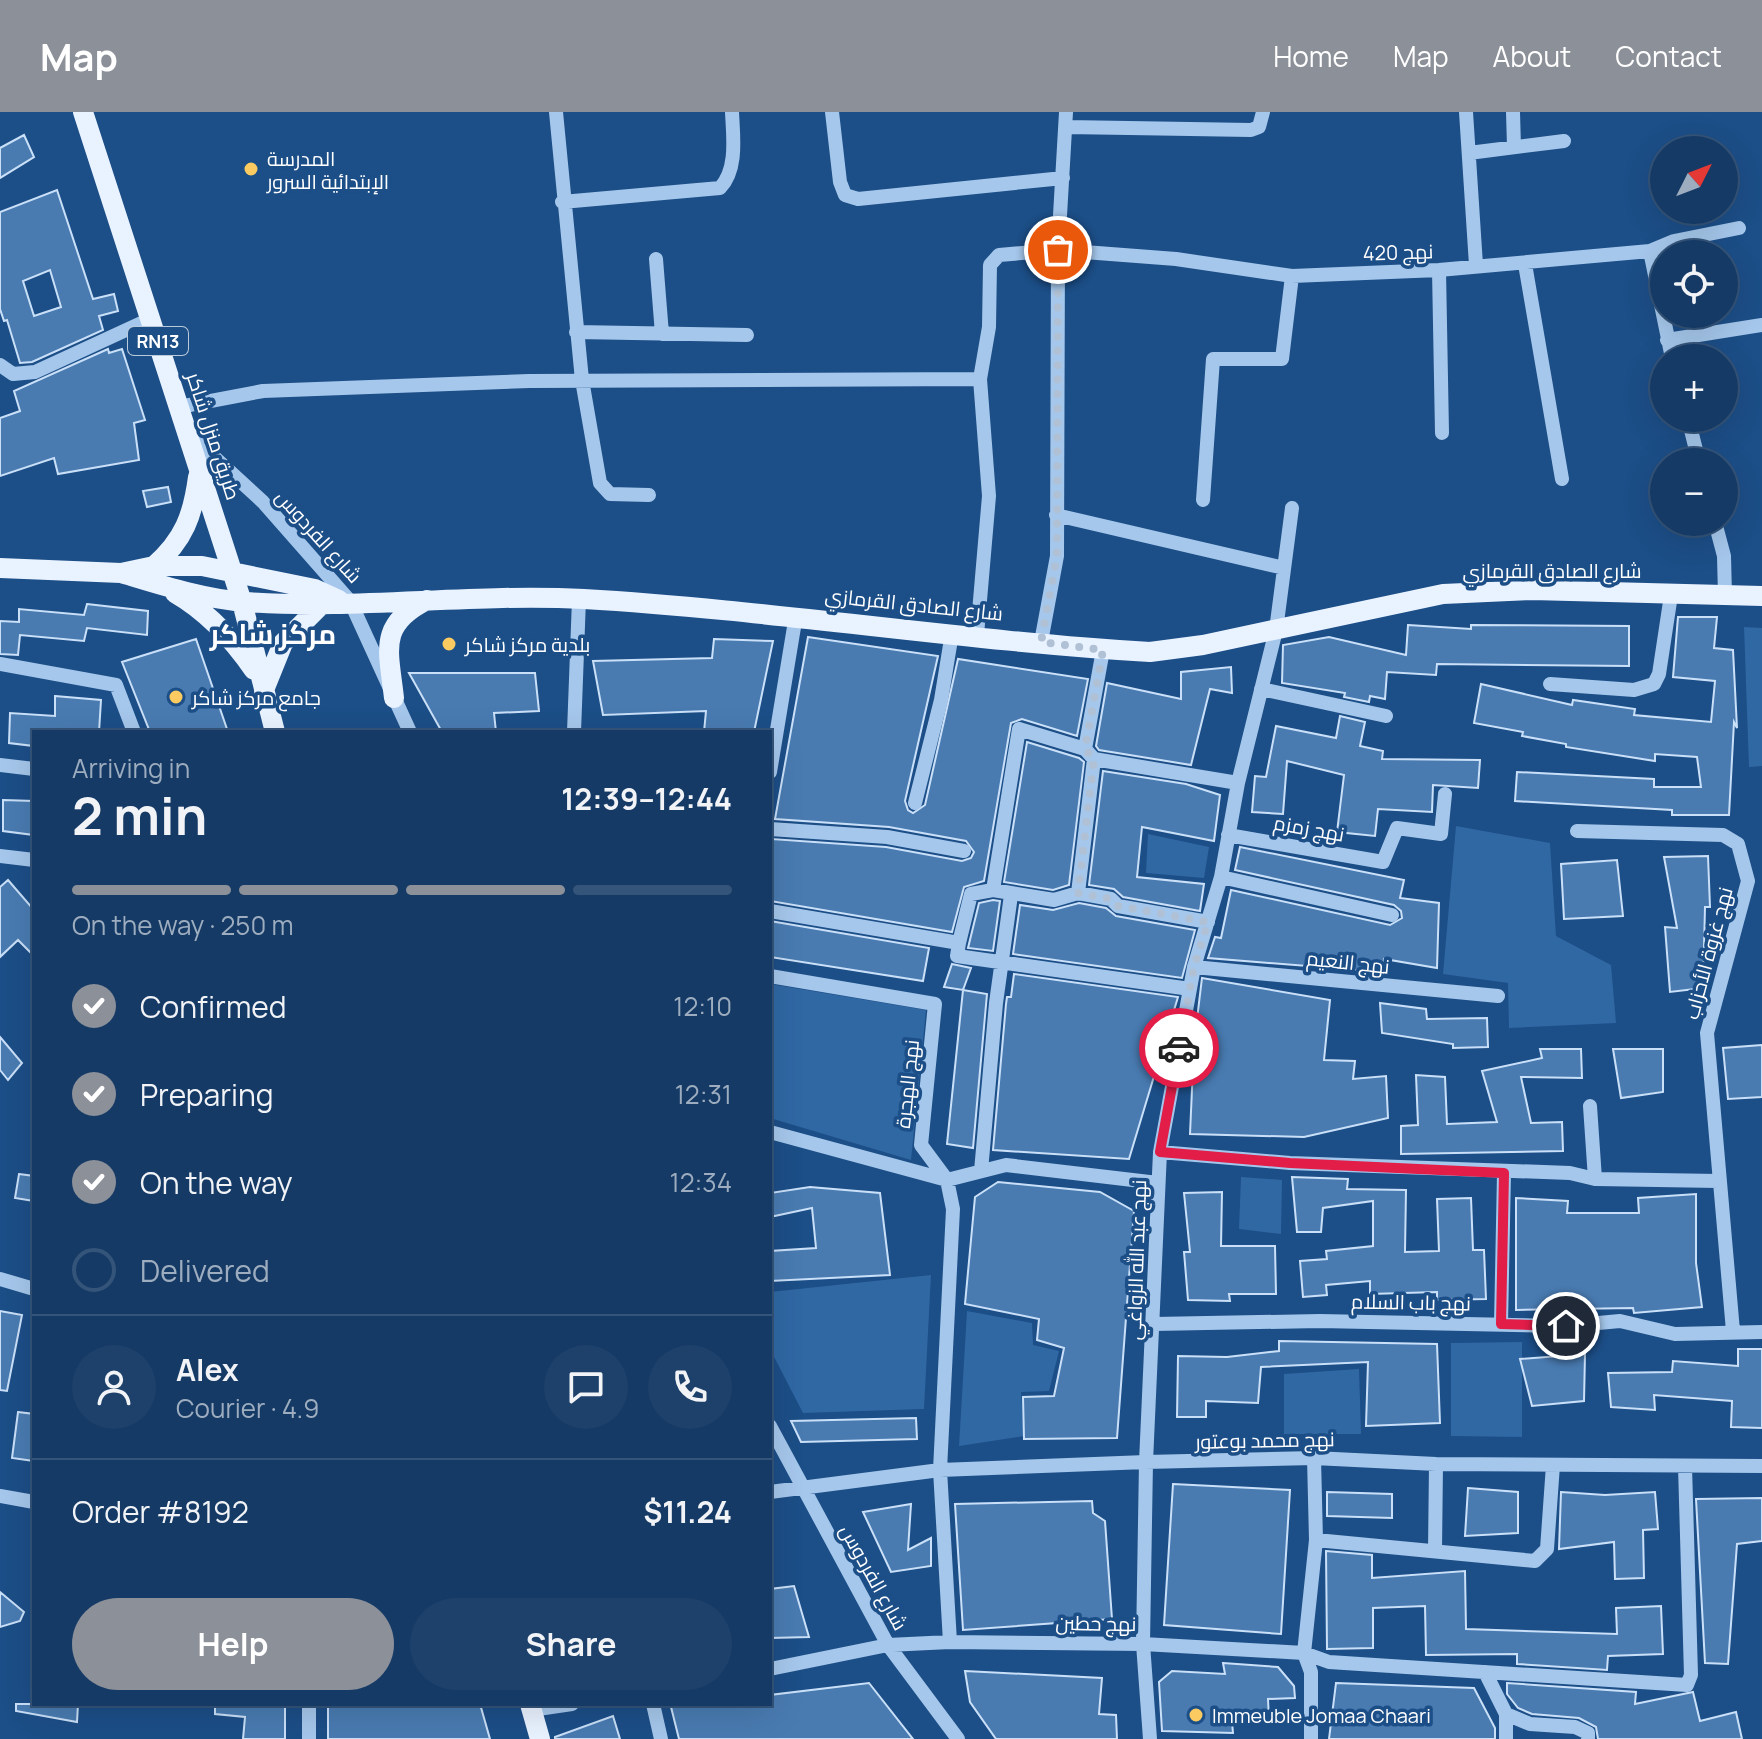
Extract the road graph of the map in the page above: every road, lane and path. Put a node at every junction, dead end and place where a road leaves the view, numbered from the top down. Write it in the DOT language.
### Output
graph roads {
  1 [pos="83,112"];
  2 [pos="556,112"];
  3 [pos="732,112"];
  4 [pos="832,112"];
  5 [pos="1263,112"];
  6 [pos="1466,112"];
  7 [pos="1513,112"];
  8 [pos="1066,120"];
  9 [pos="1564,141"];
  10 [pos="1514,147"];
  11 [pos="1469,153"];
  12 [pos="1063,178"];
  13 [pos="562,202"];
  14 [pos="1739,228"];
  15 [pos="1679,240"];
  16 [pos="1058,250"];
  17 [pos="1650,251"];
  18 [pos="656,259"];
  19 [pos="1525,264"];
  20 [pos="1476,265"];
  21 [pos="1439,270"];
  22 [pos="1292,276"];
  23 [pos="150,319"];
  24 [pos="1762,325"];
  25 [pos="1665,328"];
  26 [pos="576,332"];
  27 [pos="662,334"];
  28 [pos="747,335"];
  29 [pos="1667,340"];
  30 [pos="1668,344"];
  31 [pos="0,365"];
  32 [pos="980,379"];
  33 [pos="582,380"];
  34 [pos="179,407"];
  35 [pos="187,433"];
  36 [pos="1442,433"];
  37 [pos="199,469"];
  38 [pos="1562,479"];
  39 [pos="649,495"];
  40 [pos="1203,500"];
  41 [pos="1292,508"];
  42 [pos="1056,515"];
  43 [pos="1719,536"];
  44 [pos="0,568"];
  45 [pos="1284,568"];
  46 [pos="231,570"];
  47 [pos="158,575"];
  48 [pos="1671,595"];
  49 [pos="1725,596"];
  50 [pos="1762,596"];
  51 [pos="430,599"];
  52 [pos="579,599"];
  53 [pos="347,601"];
  54 [pos="242,602"];
  55 [pos="322,604"];
  56 [pos="796,615"];
  57 [pos="1276,630"];
  58 [pos="952,633"];
  59 [pos="977,635"];
  60 [pos="1041,642"];
  61 [pos="1103,650"];
  62 [pos="0,664"];
  63 [pos="1550,684"];
  64 [pos="263,687"];
  65 [pos="1261,689"];
  66 [pos="394,698"];
  67 [pos="1386,716"];
  68 [pos="133,730"];
  69 [pos="274,730"];
  70 [pos="409,730"];
  71 [pos="574,730"];
  72 [pos="1090,754"];
  73 [pos="772,760"];
  74 [pos="0,765"];
  75 [pos="32,769"];
  76 [pos="1238,783"];
  77 [pos="1445,794"];
  78 [pos="915,803"];
  79 [pos="772,829"];
  80 [pos="1577,831"];
  81 [pos="1228,835"];
  82 [pos="964,851"];
  83 [pos="0,856"];
  84 [pos="32,860"];
  85 [pos="1221,877"];
  86 [pos="993,890"];
  87 [pos="1078,893"];
  88 [pos="1011,895"];
  89 [pos="772,911"];
  90 [pos="1392,915"];
  91 [pos="1208,922"];
  92 [pos="959,943"];
  93 [pos="1001,965"];
  94 [pos="1194,967"];
  95 [pos="772,976"];
  96 [pos="1190,989"];
  97 [pos="1498,996"];
  98 [pos="1590,1106"];
  99 [pos="772,1133"];
  100 [pos="1160,1152"];
  101 [pos="981,1171"];
  102 [pos="1504,1173"];
  103 [pos="1595,1179"];
  104 [pos="947,1180"];
  105 [pos="1719,1181"];
  106 [pos="1158,1183"];
  107 [pos="0,1279"];
  108 [pos="32,1288"];
  109 [pos="1154,1324"];
  110 [pos="1501,1324"];
  111 [pos="1733,1331"];
  112 [pos="1762,1332"];
  113 [pos="772,1430"];
  114 [pos="1314,1458"];
  115 [pos="1146,1462"];
  116 [pos="1436,1464"];
  117 [pos="1553,1465"];
  118 [pos="1685,1466"];
  119 [pos="1762,1466"];
  120 [pos="940,1470"];
  121 [pos="803,1490"];
  122 [pos="772,1492"];
  123 [pos="0,1496"];
  124 [pos="32,1502"];
  125 [pos="1316,1540"];
  126 [pos="1435,1551"];
  127 [pos="950,1642"];
  128 [pos="1143,1644"];
  129 [pos="888,1645"];
  130 [pos="1304,1653"];
  131 [pos="772,1669"];
  132 [pos="1485,1672"];
  133 [pos="309,1706"];
  134 [pos="653,1706"];
  135 [pos="531,1707"];
  136 [pos="1506,1714"];
  137 [pos="309,1739"];
  138 [pos="540,1739"];
  139 [pos="661,1739"];
  140 [pos="958,1739"];
  141 [pos="1150,1739"];
  142 [pos="1311,1739"];
  143 [pos="1506,1739"];
  144 [pos="1588,1739"];
  1 -- 23 [label="main road, طريق منزل شاكر / RN13"];
  2 -- 13 [label="street"];
  3 -- 13 [label="street"];
  4 -- 12 [label="street"];
  5 -- 8 [label="street"];
  6 -- 11 [label="street"];
  7 -- 10 [label="street"];
  8 -- 12 [label="street"];
  9 -- 10 [label="street"];
  10 -- 11 [label="street"];
  11 -- 20 [label="street"];
  12 -- 16 [label="street"];
  13 -- 26 [label="street"];
  14 -- 15 [label="street, نهج 420"];
  16 -- 22 [label="street, نهج 420"];
  16 -- 32 [label="street, نهج 420"];
  16 -- 42 [label="street"];
  17 -- 19 [label="street, نهج 420"];
  18 -- 27 [label="street"];
  19 -- 20 [label="street, نهج 420"];
  19 -- 38 [label="street"];
  20 -- 21 [label="street, نهج 420"];
  21 -- 22 [label="street, نهج 420"];
  21 -- 36 [label="street"];
  22 -- 40 [label="street"];
  23 -- 31 [label="street"];
  23 -- 34 [label="main road, طريق منزل شاكر / RN13"];
  24 -- 29 [label="street"];
  25 -- 29 [label="street"];
  26 -- 27 [label="street"];
  26 -- 33 [label="street"];
  27 -- 28 [label="street"];
  29 -- 30 [label="street"];
  32 -- 33 [label="street"];
  32 -- 59 [label="street"];
  33 -- 34 [label="street"];
  33 -- 39 [label="street"];
  34 -- 35 [label="main road, طريق منزل شاكر / RN13"];
  35 -- 37 [label="main road, طريق منزل شاكر / RN13"];
  35 -- 53 [label="street, شارع الفردوس"];
  37 -- 46 [label="main road, طريق منزل شاكر / RN13"];
  37 -- 47 [label="main road"];
  41 -- 45 [label="street, نهج عبد الله الزواغي"];
  42 -- 45 [label="street"];
  42 -- 60 [label="street"];
  43 -- 49 [label="street"];
  44 -- 47 [label="main road"];
  45 -- 57 [label="street, نهج عبد الله الزواغي"];
  46 -- 47 [label="main road, شارع الصادق القرمازي"];
  46 -- 53 [label="main road, شارع الصادق القرمازي"];
  46 -- 54 [label="main road, طريق منزل شاكر / RN13"];
  47 -- 54 [label="main road, شارع الصادق القرمازي"];
  47 -- 64 [label="main road"];
  48 -- 49 [label="main road, شارع الصادق القرمازي"];
  48 -- 57 [label="main road, شارع الصادق القرمازي"];
  48 -- 63 [label="street"];
  49 -- 50 [label="main road, شارع الصادق القرمازي"];
  51 -- 52 [label="main road, شارع الصادق القرمازي"];
  51 -- 53 [label="main road, شارع الصادق القرمازي"];
  51 -- 66 [label="main road"];
  52 -- 56 [label="main road, شارع الصادق القرمازي"];
  52 -- 71 [label="street"];
  53 -- 55 [label="main road, شارع الصادق القرمازي"];
  53 -- 66 [label="street, شارع الفردوس"];
  54 -- 55 [label="main road, شارع الصادق القرمازي"];
  54 -- 64 [label="main road, طريق منزل شاكر / RN13"];
  55 -- 64 [label="main road"];
  56 -- 58 [label="main road, شارع الصادق القرمازي"];
  56 -- 73 [label="street"];
  57 -- 61 [label="main road, شارع الصادق القرمازي"];
  57 -- 65 [label="street, نهج عبد الله الزواغي"];
  58 -- 59 [label="main road, شارع الصادق القرمازي"];
  58 -- 78 [label="street"];
  59 -- 60 [label="main road, شارع الصادق القرمازي"];
  60 -- 61 [label="main road, شارع الصادق القرمازي"];
  61 -- 72 [label="street"];
  62 -- 68 [label="street"];
  64 -- 69 [label="main road, طريق منزل شاكر / RN13"];
  65 -- 67 [label="street"];
  65 -- 76 [label="street, نهج عبد الله الزواغي"];
  66 -- 70 [label="street, شارع الفردوس"];
  72 -- 76 [label="street"];
  72 -- 86 [label="street"];
  72 -- 87 [label="street"];
  74 -- 75 [label="street"];
  76 -- 81 [label="street, نهج عبد الله الزواغي"];
  77 -- 81 [label="street, نهج زمزم"];
  79 -- 82 [label="street"];
  80 -- 105 [label="street, نهج غزوة الأحزاب"];
  81 -- 85 [label="street, نهج عبد الله الزواغي"];
  83 -- 84 [label="street"];
  85 -- 90 [label="street"];
  85 -- 91 [label="street, نهج عبد الله الزواغي"];
  86 -- 88 [label="street"];
  86 -- 92 [label="street"];
  87 -- 88 [label="street"];
  87 -- 91 [label="street"];
  88 -- 93 [label="street"];
  89 -- 92 [label="street"];
  91 -- 94 [label="street, نهج عبد الله الزواغي"];
  92 -- 93 [label="street"];
  93 -- 96 [label="street"];
  93 -- 101 [label="street"];
  94 -- 96 [label="street, نهج عبد الله الزواغي"];
  94 -- 97 [label="street, نهج النعيم"];
  95 -- 104 [label="street, نهج الهجرة"];
  96 -- 100 [label="street, نهج عبد الله الزواغي"];
  98 -- 103 [label="street"];
  99 -- 104 [label="street"];
  100 -- 102 [label="street"];
  100 -- 106 [label="street, نهج عبد الله الزواغي"];
  101 -- 104 [label="street"];
  101 -- 106 [label="street"];
  102 -- 103 [label="street"];
  102 -- 110 [label="street"];
  103 -- 105 [label="street"];
  104 -- 120 [label="street, نهج الهجرة"];
  105 -- 111 [label="street, نهج غزوة الأحزاب"];
  106 -- 109 [label="street, نهج عبد الله الزواغي"];
  107 -- 108 [label="street"];
  109 -- 110 [label="street, نهج باب السلام"];
  109 -- 115 [label="street, نهج عبد الله الزواغي"];
  110 -- 111 [label="street, نهج باب السلام"];
  111 -- 112 [label="street, نهج باب السلام"];
  113 -- 121 [label="street, شارع الفردوس"];
  114 -- 115 [label="street, نهج محمد بوعتور"];
  114 -- 116 [label="street, نهج محمد بوعتور"];
  114 -- 125 [label="street"];
  115 -- 120 [label="street, نهج محمد بوعتور"];
  115 -- 128 [label="street, نهج عبد الله الزواغي"];
  116 -- 117 [label="street, نهج محمد بوعتور"];
  116 -- 126 [label="street"];
  117 -- 118 [label="street, نهج محمد بوعتور"];
  117 -- 126 [label="street"];
  118 -- 119 [label="street, نهج محمد بوعتور"];
  118 -- 132 [label="street, نهج حطين"];
  120 -- 121 [label="street, نهج محمد بوعتور"];
  120 -- 127 [label="street, نهج الهجرة"];
  121 -- 122 [label="street, نهج محمد بوعتور"];
  121 -- 129 [label="street, شارع الفردوس"];
  123 -- 124 [label="street"];
  125 -- 126 [label="street"];
  125 -- 130 [label="street"];
  127 -- 128 [label="street, نهج حطين"];
  127 -- 129 [label="street, نهج حطين"];
  128 -- 130 [label="street, نهج حطين"];
  128 -- 141 [label="street, نهج عبد الله الزواغي"];
  129 -- 131 [label="street, نهج حطين"];
  129 -- 140 [label="street, شارع الفردوس"];
  130 -- 132 [label="street, نهج حطين"];
  130 -- 142 [label="street"];
  132 -- 136 [label="street"];
  133 -- 137 [label="street"];
  134 -- 139 [label="street"];
  135 -- 138 [label="main road"];
  136 -- 143 [label="street"];
  136 -- 144 [label="street"];
}
